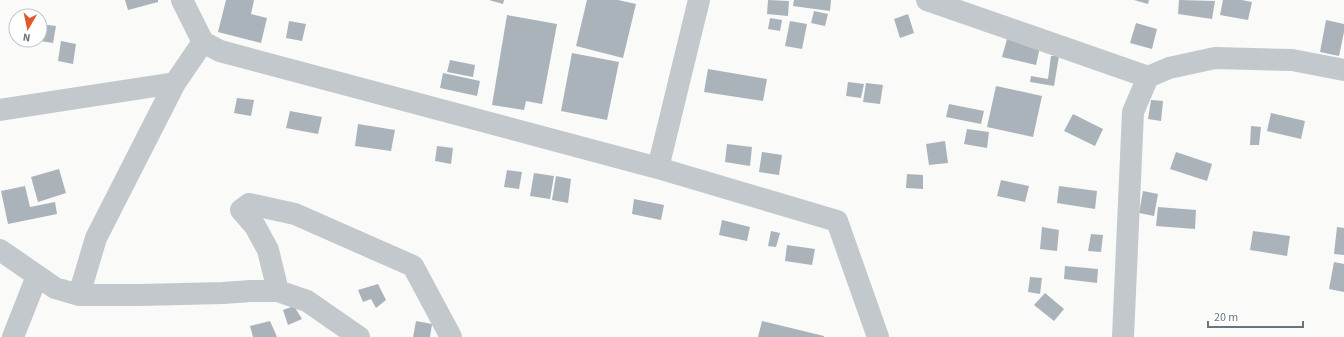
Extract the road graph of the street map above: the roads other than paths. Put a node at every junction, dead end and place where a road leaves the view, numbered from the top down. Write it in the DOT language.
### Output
graph roads {
  1 [pos="182,0"];
  2 [pos="699,0"];
  3 [pos="927,0"];
  4 [pos="203,42"];
  5 [pos="1344,70"];
  6 [pos="1148,77"];
  7 [pos="175,83"];
  8 [pos="0,110"];
  9 [pos="658,168"];
  10 [pos="0,250"];
  11 [pos="37,276"];
  12 [pos="278,291"];
  13 [pos="79,295"];
  14 [pos="13,337"];
  15 [pos="359,337"];
  16 [pos="451,337"];
  17 [pos="878,337"];
  18 [pos="1123,337"];
  1 -- 4 [label="street"];
  2 -- 9 [label="street"];
  3 -- 6 [label="street"];
  4 -- 7 [label="street"];
  4 -- 9 [label="street"];
  5 -- 6 [label="street"];
  6 -- 18 [label="street"];
  7 -- 8 [label="street"];
  7 -- 13 [label="street"];
  9 -- 17 [label="street"];
  10 -- 11 [label="street"];
  11 -- 13 [label="street"];
  11 -- 14 [label="street"];
  12 -- 13 [label="street"];
  12 -- 15 [label="street"];
  12 -- 16 [label="street"];
}
